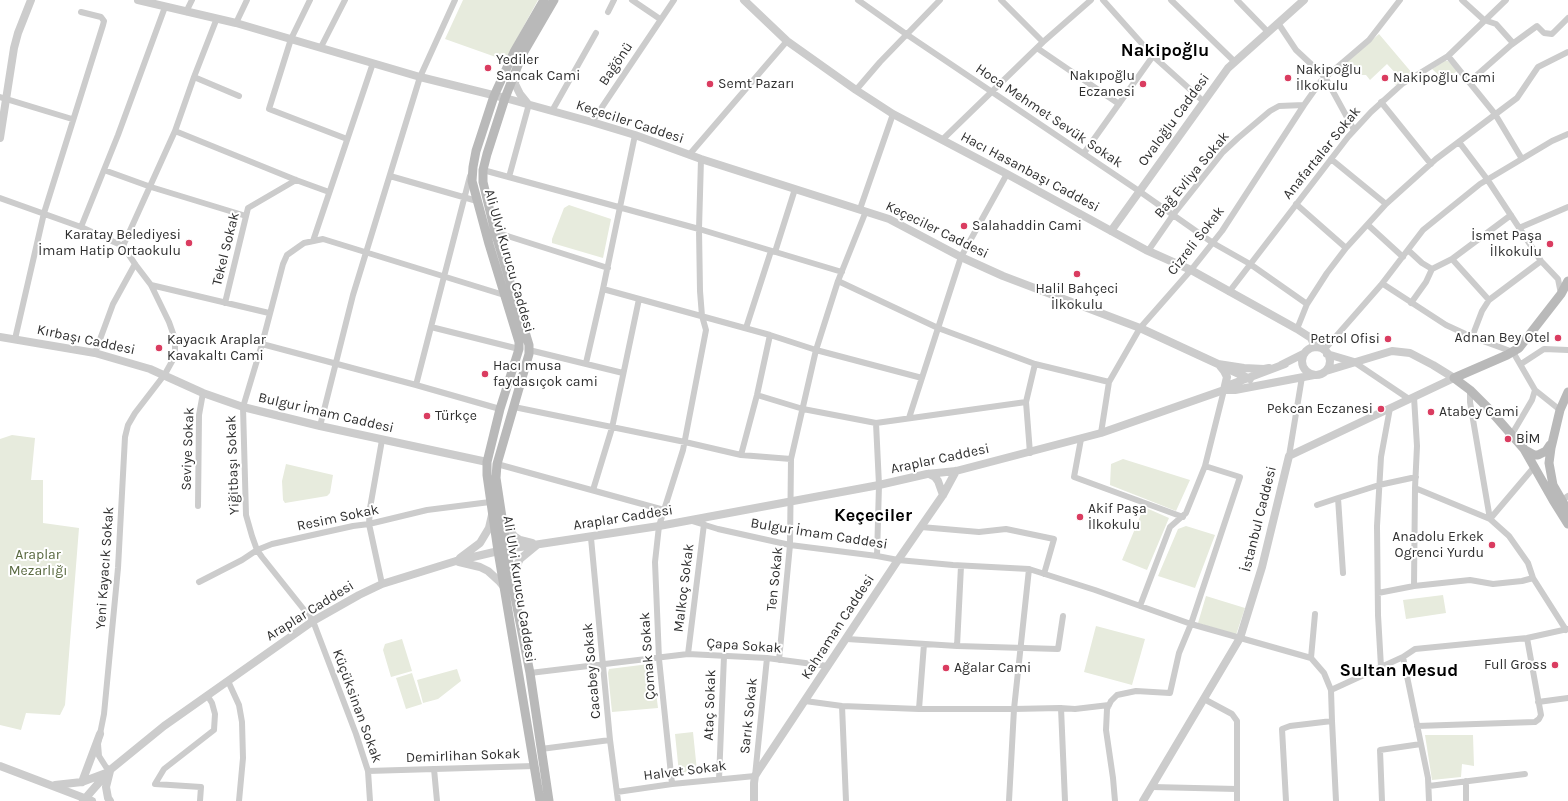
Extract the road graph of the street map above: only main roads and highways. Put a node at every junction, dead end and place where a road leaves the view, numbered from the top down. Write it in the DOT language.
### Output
graph roads {
  1 [pos="544,0"];
  2 [pos="554,0"];
  3 [pos="1568,281"];
  4 [pos="1565,293"];
  5 [pos="1475,370"];
  6 [pos="1470,390"];
  7 [pos="1568,393"];
  8 [pos="1553,438"];
  9 [pos="1524,449"];
  10 [pos="1565,499"];
  11 [pos="1568,511"];
  12 [pos="1568,524"];
  13 [pos="540,801"];
  14 [pos="549,801"];
  1 -- 13 [label="main road, Ali Ulvi Kurucu Caddesi"];
  2 -- 14 [label="main road, Ali Ulvi Kurucu Caddesi"];
  3 -- 4 [label="main road, İstanbul Caddesi"];
  4 -- 5 [label="main road, İstanbul Caddesi"];
  5 -- 6 [label="main road"];
  5 -- 6 [label="main road, İstanbul Caddesi"];
  6 -- 9 [label="main road"];
  7 -- 8 [label="main road"];
  8 -- 9 [label="main road"];
  8 -- 10 [label="main road"];
  9 -- 12 [label="main road"];
  10 -- 11 [label="main road"];
}
